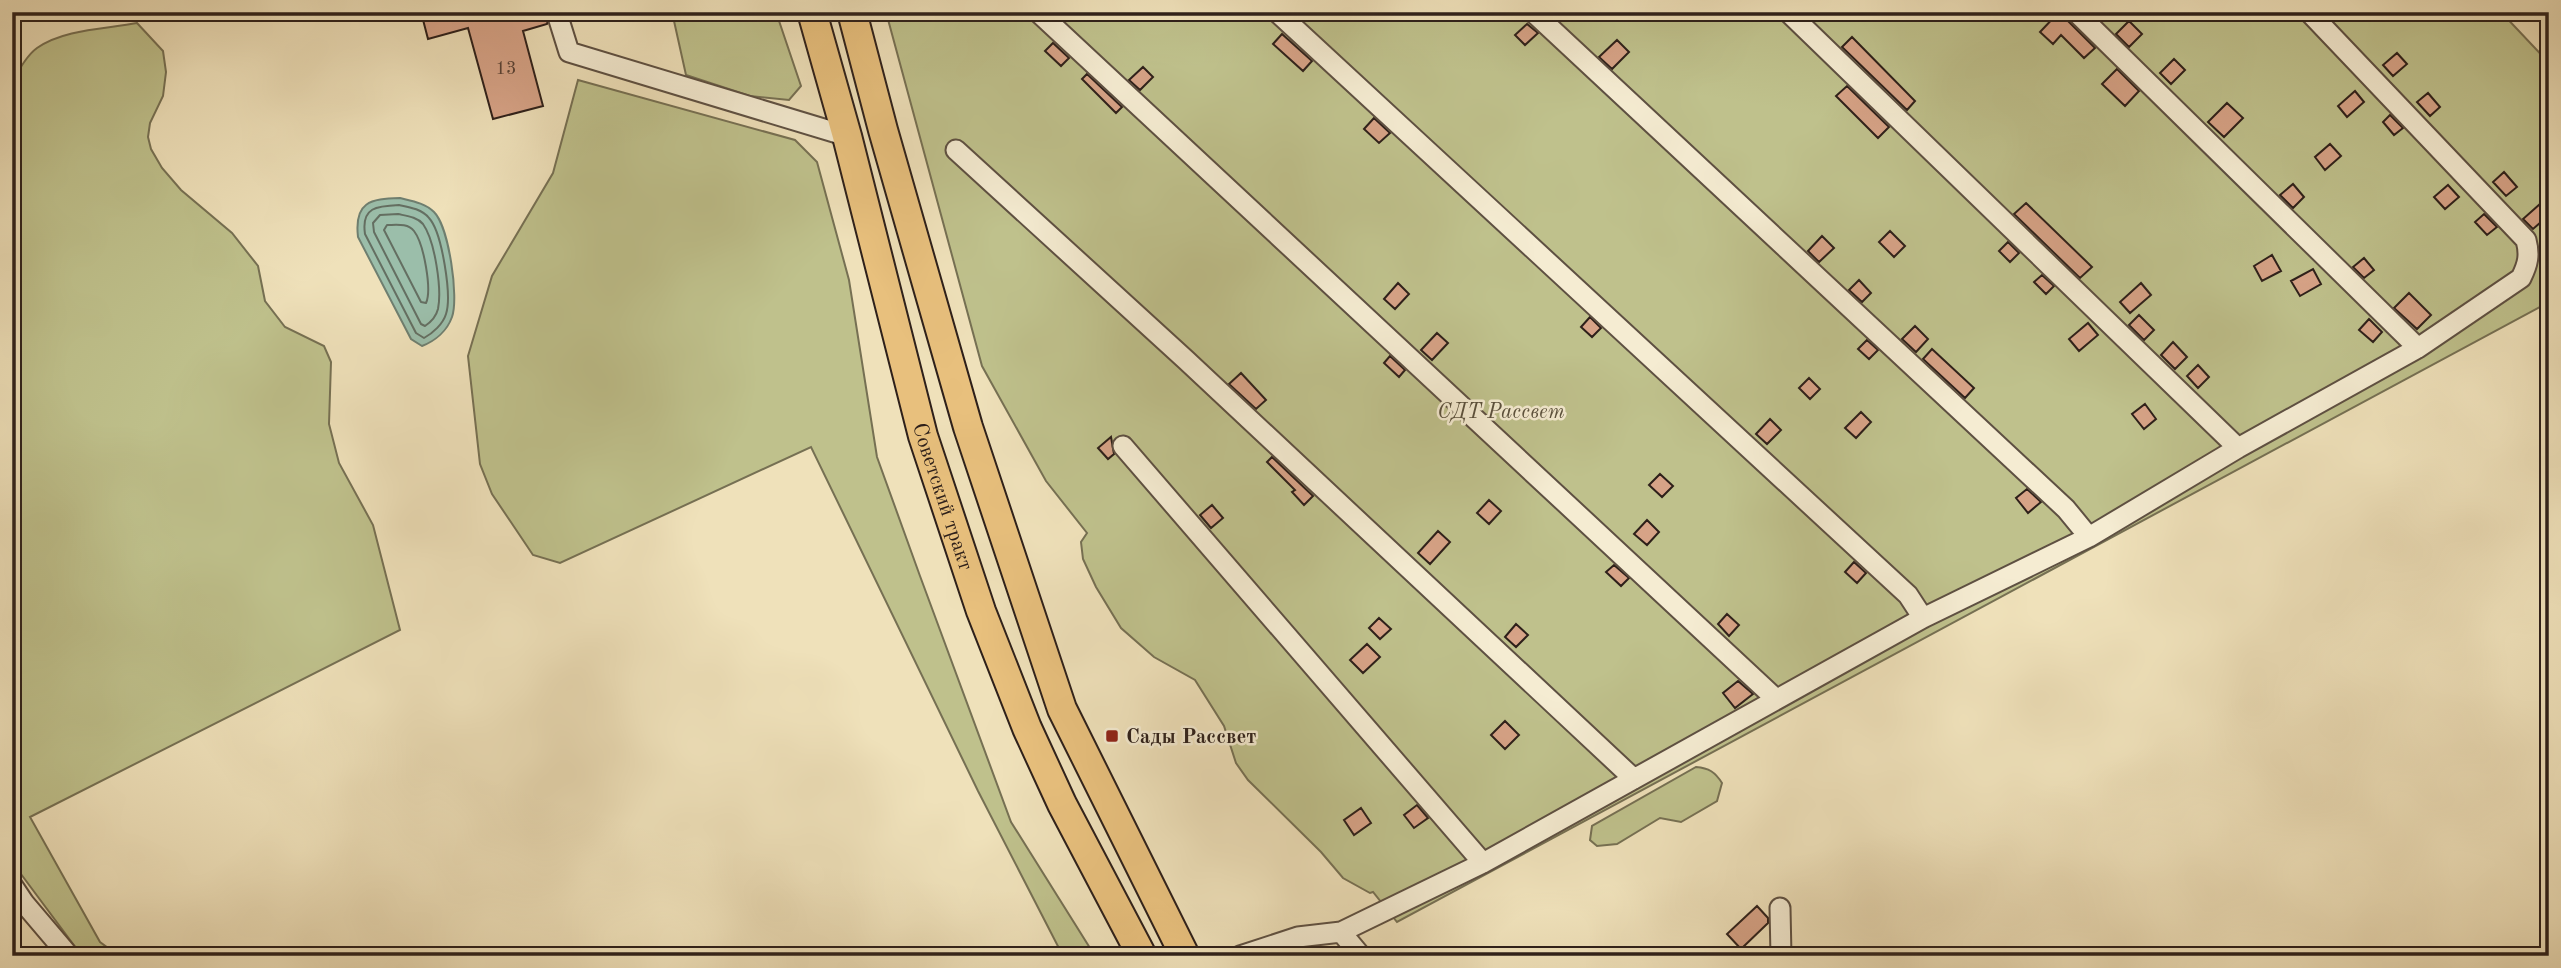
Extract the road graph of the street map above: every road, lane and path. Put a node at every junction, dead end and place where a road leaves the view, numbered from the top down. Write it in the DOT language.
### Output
graph roads {
  1 [pos="812,12"];
  2 [pos="852,12"];
  3 [pos="1038,12"];
  4 [pos="1277,12"];
  5 [pos="1533,12"];
  6 [pos="1788,12"];
  7 [pos="2076,12"];
  8 [pos="2309,12"];
  9 [pos="559,20"];
  10 [pos="847,136"];
  11 [pos="956,150"];
  12 [pos="2418,348"];
  13 [pos="1123,446"];
  14 [pos="2238,448"];
  15 [pos="2089,537"];
  16 [pos="1923,618"];
  17 [pos="1776,699"];
  18 [pos="1634,779"];
  19 [pos="1483,863"];
  20 [pos="12,885"];
  21 [pos="1780,908"];
  22 [pos="1341,932"];
  23 [pos="69,956"];
  24 [pos="1142,956"];
  25 [pos="1185,956"];
  26 [pos="1240,956"];
  27 [pos="1361,956"];
  28 [pos="1780,956"];
  1 -- 10 [label="highway, Советский тракт"];
  2 -- 25 [label="highway, Советский тракт"];
  3 -- 17 [label="street"];
  4 -- 16 [label="street"];
  5 -- 15 [label="street"];
  6 -- 14 [label="street"];
  7 -- 12 [label="street"];
  8 -- 12 [label="street"];
  9 -- 10 [label="street"];
  10 -- 24 [label="highway, Советский тракт"];
  11 -- 18 [label="street"];
  12 -- 14 [label="street"];
  13 -- 19 [label="street"];
  14 -- 15 [label="street"];
  15 -- 16 [label="street"];
  16 -- 17 [label="street"];
  17 -- 18 [label="street"];
  18 -- 19 [label="street"];
  19 -- 22 [label="street"];
  20 -- 23 [label="street"];
  21 -- 28 [label="street"];
  22 -- 26 [label="street"];
  22 -- 27 [label="street"];
}
